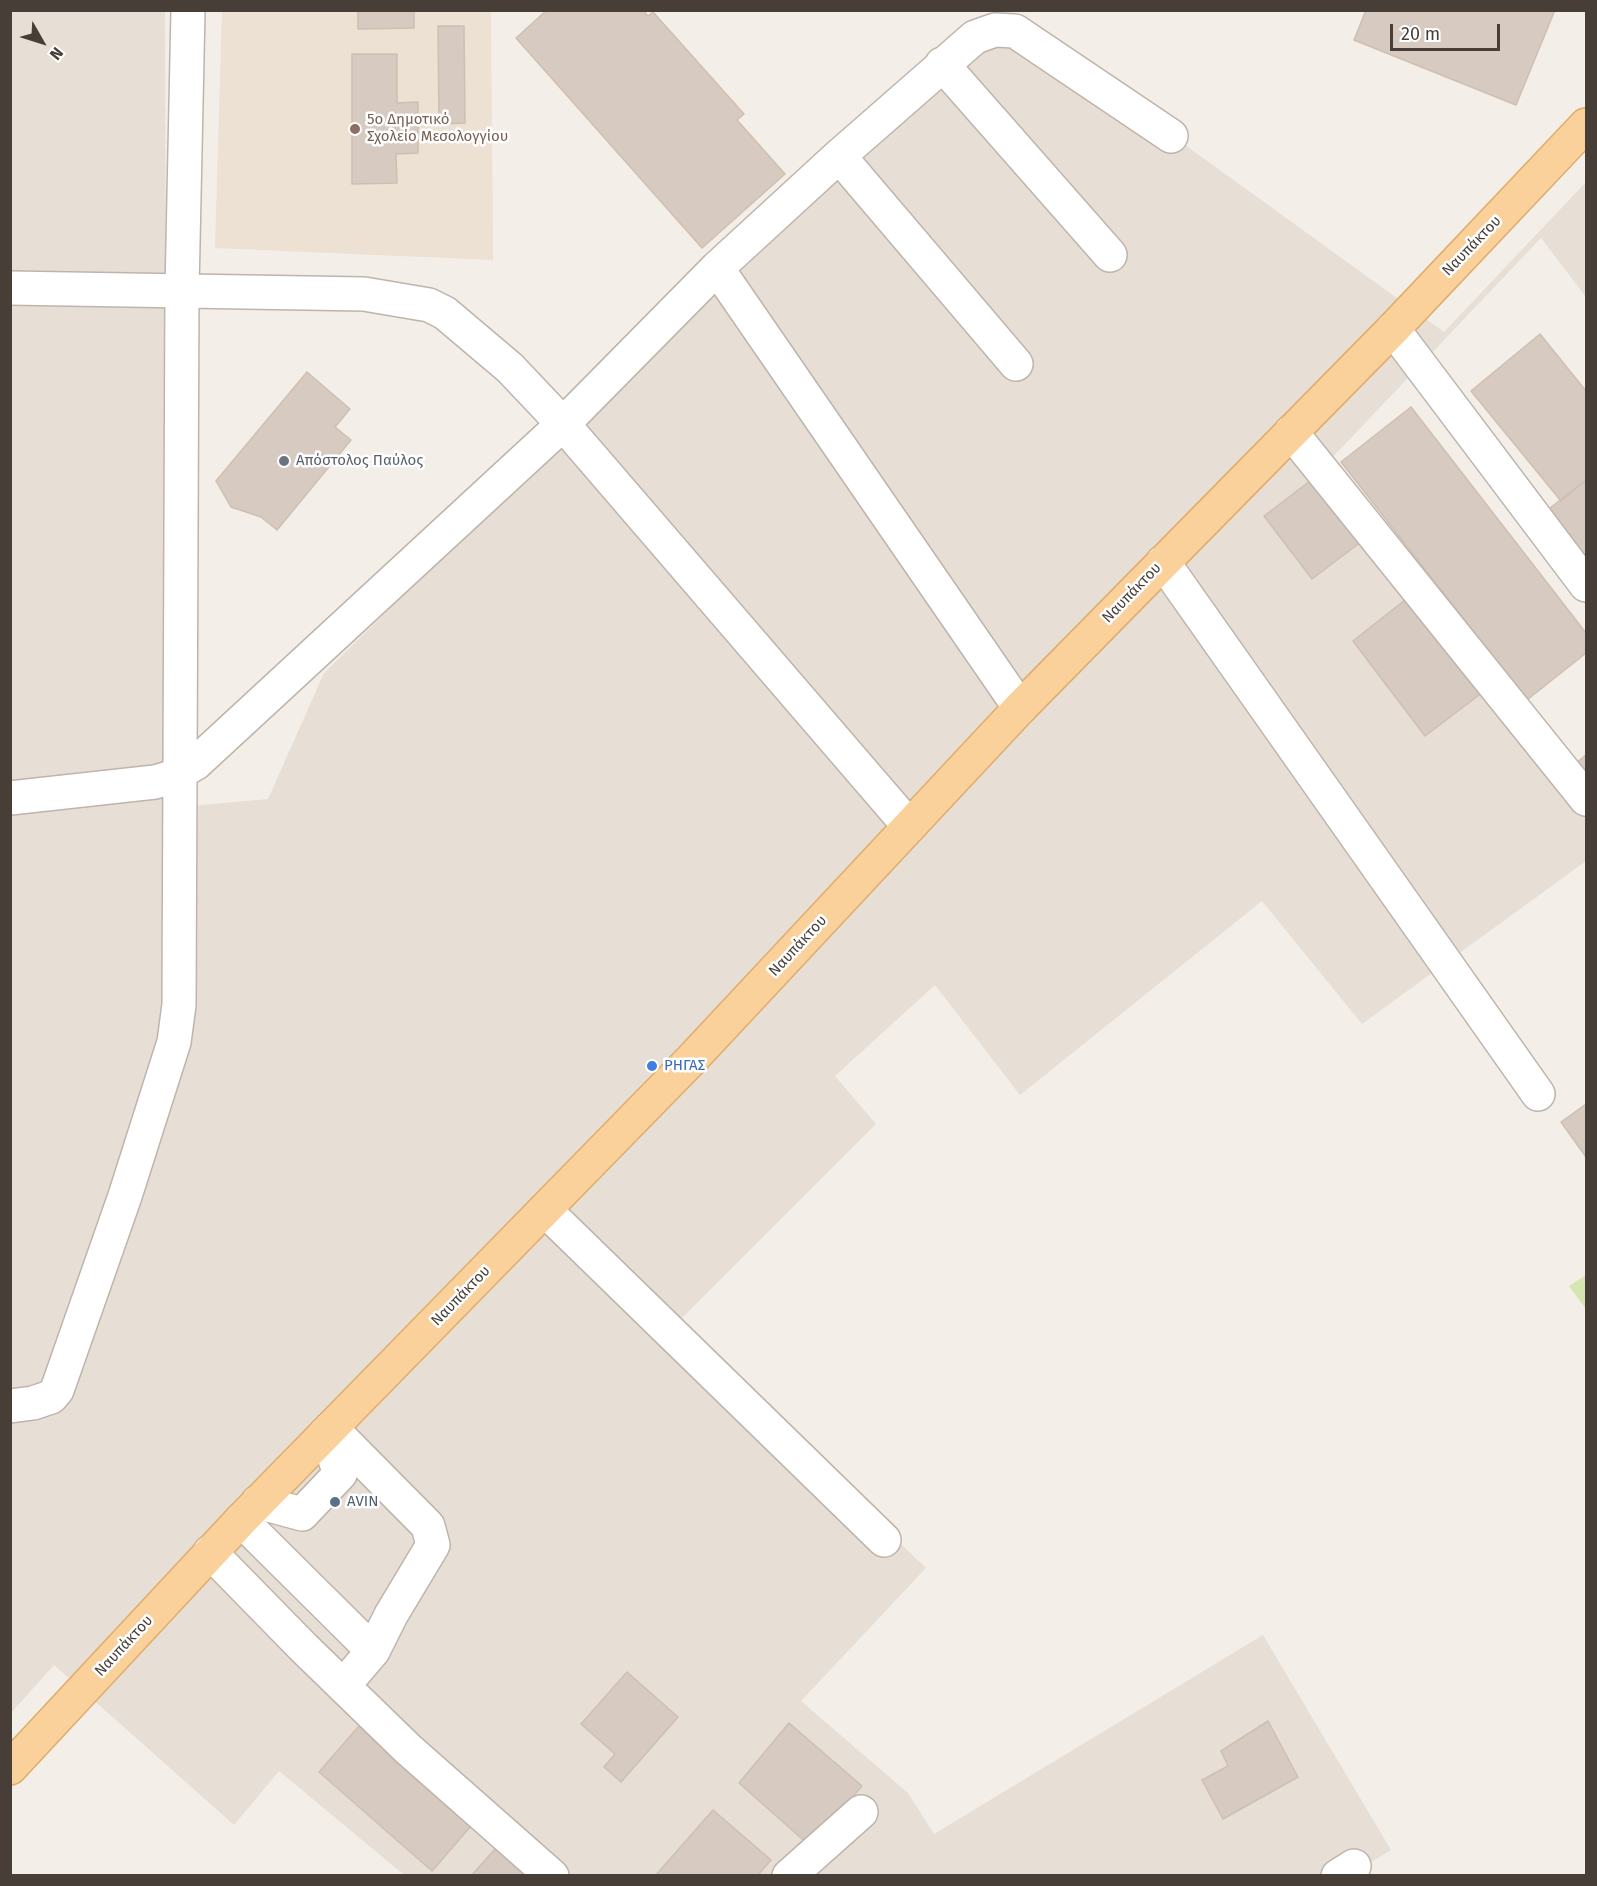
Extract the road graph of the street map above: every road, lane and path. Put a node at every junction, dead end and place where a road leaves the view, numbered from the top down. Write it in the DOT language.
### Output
graph roads {
  1 [pos="188,10"];
  2 [pos="942,64"];
  3 [pos="1587,125"];
  4 [pos="1171,136"];
  5 [pos="839,156"];
  6 [pos="1110,255"];
  7 [pos="717,268"];
  8 [pos="10,288"];
  9 [pos="182,290"];
  10 [pos="1393,328"];
  11 [pos="1016,364"];
  12 [pos="563,424"];
  13 [pos="1291,432"];
  14 [pos="1163,562"];
  15 [pos="1587,585"];
  16 [pos="1020,708"];
  17 [pos="182,772"];
  18 [pos="10,798"];
  19 [pos="1587,799"];
  20 [pos="909,826"];
  21 [pos="1538,1094"];
  22 [pos="545,1210"];
  23 [pos="10,1406"];
  24 [pos="329,1431"];
  25 [pos="250,1511"];
  26 [pos="884,1540"];
  27 [pos="210,1552"];
  28 [pos="373,1651"];
  29 [pos="343,1686"];
  30 [pos="10,1768"];
  31 [pos="861,1812"];
  32 [pos="552,1875"];
  33 [pos="789,1875"];
  1 -- 9 [label="street"];
  2 -- 4 [label="street"];
  2 -- 5 [label="street"];
  2 -- 6 [label="street"];
  3 -- 10 [label="main road, Ναυπάκτου"];
  5 -- 7 [label="street"];
  5 -- 11 [label="street"];
  7 -- 12 [label="street"];
  7 -- 16 [label="street"];
  8 -- 9 [label="street"];
  9 -- 12 [label="street"];
  9 -- 17 [label="street"];
  10 -- 13 [label="main road, Ναυπάκτου"];
  10 -- 15 [label="street"];
  12 -- 17 [label="street"];
  12 -- 20 [label="street"];
  13 -- 14 [label="main road, Ναυπάκτου"];
  13 -- 19 [label="street"];
  14 -- 16 [label="main road, Ναυπάκτου"];
  14 -- 21 [label="street"];
  16 -- 20 [label="main road, Ναυπάκτου"];
  17 -- 18 [label="street"];
  17 -- 23 [label="street"];
  20 -- 22 [label="main road, Ναυπάκτου"];
  22 -- 24 [label="main road, Ναυπάκτου"];
  22 -- 26 [label="street"];
  24 -- 25 [label="main road, Ναυπάκτου"];
  24 -- 28 [label="street"];
  25 -- 27 [label="main road, Ναυπάκτου"];
  25 -- 28 [label="street"];
  27 -- 29 [label="street"];
  27 -- 30 [label="main road, Ναυπάκτου"];
  28 -- 29 [label="street"];
  29 -- 32 [label="street"];
  31 -- 33 [label="street"];
}
